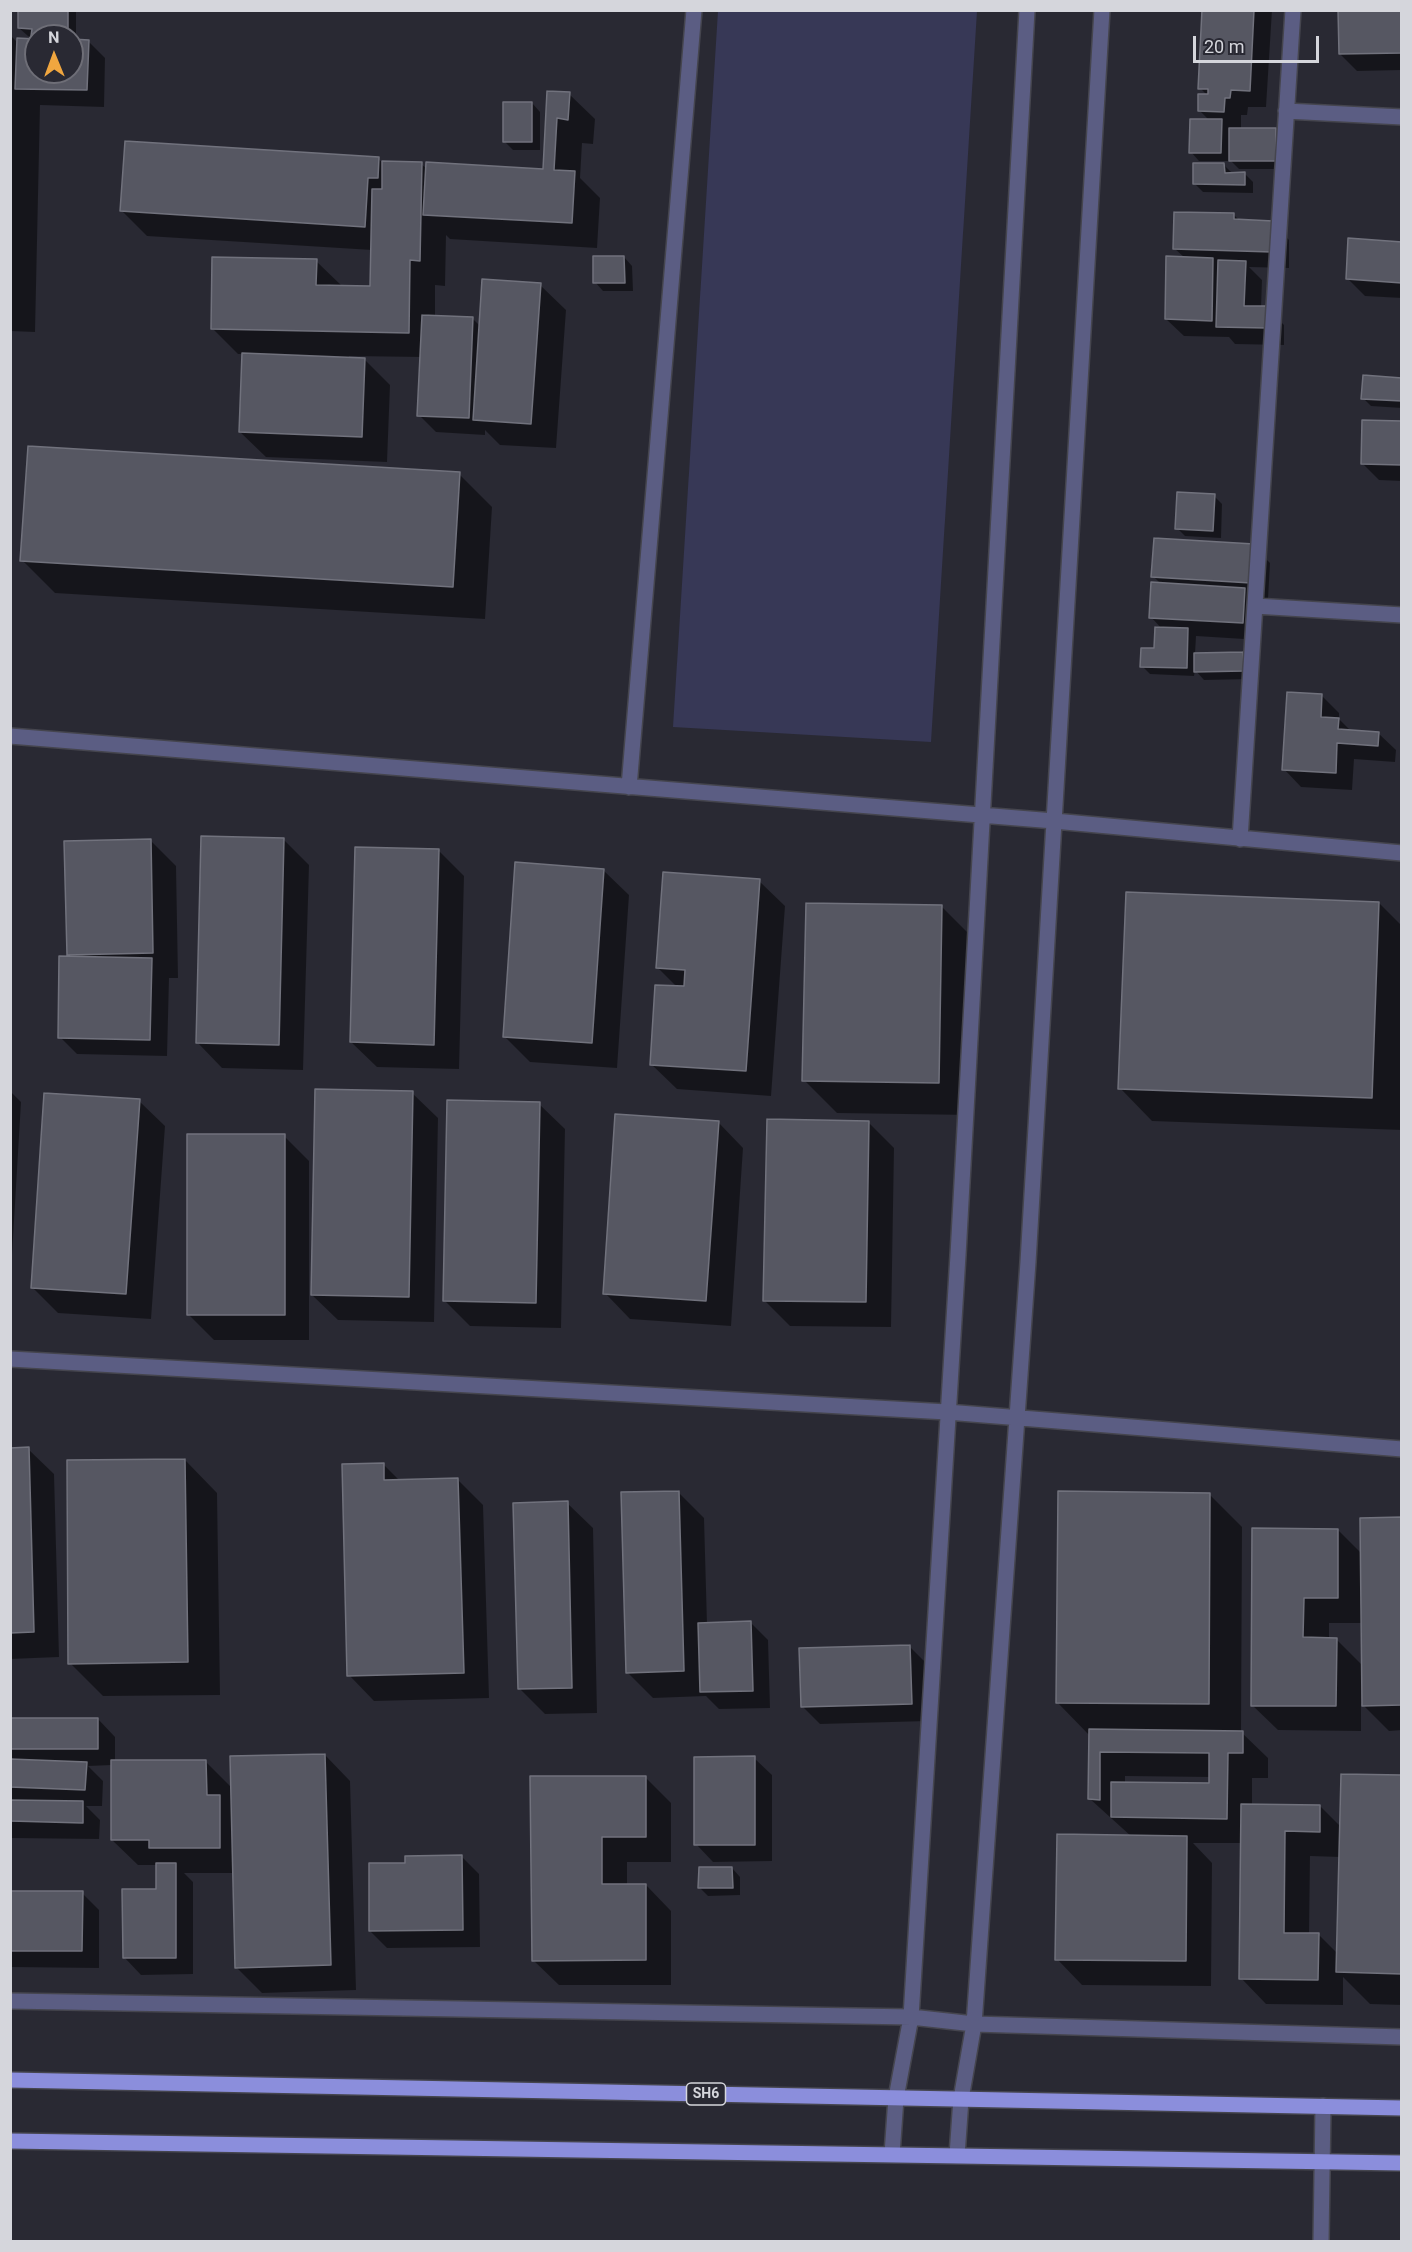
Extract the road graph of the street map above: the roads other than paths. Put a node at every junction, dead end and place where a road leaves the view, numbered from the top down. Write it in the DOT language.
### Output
graph roads {
  1 [pos="694,10"];
  2 [pos="1027,10"];
  3 [pos="1102,10"];
  4 [pos="1293,10"];
  5 [pos="1286,111"];
  6 [pos="1401,117"];
  7 [pos="1255,606"];
  8 [pos="1401,615"];
  9 [pos="10,736"];
  10 [pos="628,787"];
  11 [pos="983,816"];
  12 [pos="1054,821"];
  13 [pos="1240,838"];
  14 [pos="1401,853"];
  15 [pos="10,1359"];
  16 [pos="947,1412"];
  17 [pos="1016,1418"];
  18 [pos="1401,1449"];
  19 [pos="10,2001"];
  20 [pos="911,2017"];
  21 [pos="974,2024"];
  22 [pos="1401,2037"];
  23 [pos="10,2080"];
  24 [pos="896,2098"];
  25 [pos="961,2099"];
  26 [pos="1323,2106"];
  27 [pos="1401,2108"];
  28 [pos="10,2141"];
  29 [pos="892,2154"];
  30 [pos="957,2155"];
  31 [pos="1322,2160"];
  32 [pos="1401,2163"];
  33 [pos="1321,2241"];
  1 -- 10 [label="street"];
  2 -- 11 [label="street"];
  3 -- 12 [label="street"];
  4 -- 5 [label="street"];
  5 -- 6 [label="street"];
  5 -- 7 [label="street"];
  7 -- 8 [label="street"];
  7 -- 13 [label="street"];
  9 -- 10 [label="street"];
  10 -- 11 [label="street"];
  11 -- 12 [label="street"];
  11 -- 16 [label="street"];
  12 -- 13 [label="street"];
  12 -- 17 [label="street"];
  13 -- 14 [label="street"];
  15 -- 16 [label="street"];
  16 -- 17 [label="street"];
  16 -- 20 [label="street"];
  17 -- 18 [label="street"];
  17 -- 21 [label="street"];
  19 -- 20 [label="street"];
  20 -- 21 [label="street"];
  20 -- 24 [label="street"];
  21 -- 22 [label="street"];
  21 -- 25 [label="street"];
  23 -- 24 [label="main road, SH6"];
  24 -- 25 [label="main road, SH6"];
  24 -- 29 [label="street"];
  25 -- 26 [label="main road, SH6"];
  25 -- 30 [label="street"];
  26 -- 27 [label="main road, SH6"];
  26 -- 31 [label="street"];
  28 -- 29 [label="main road"];
  29 -- 30 [label="main road"];
  30 -- 31 [label="main road"];
  31 -- 32 [label="main road"];
  31 -- 33 [label="street"];
}
